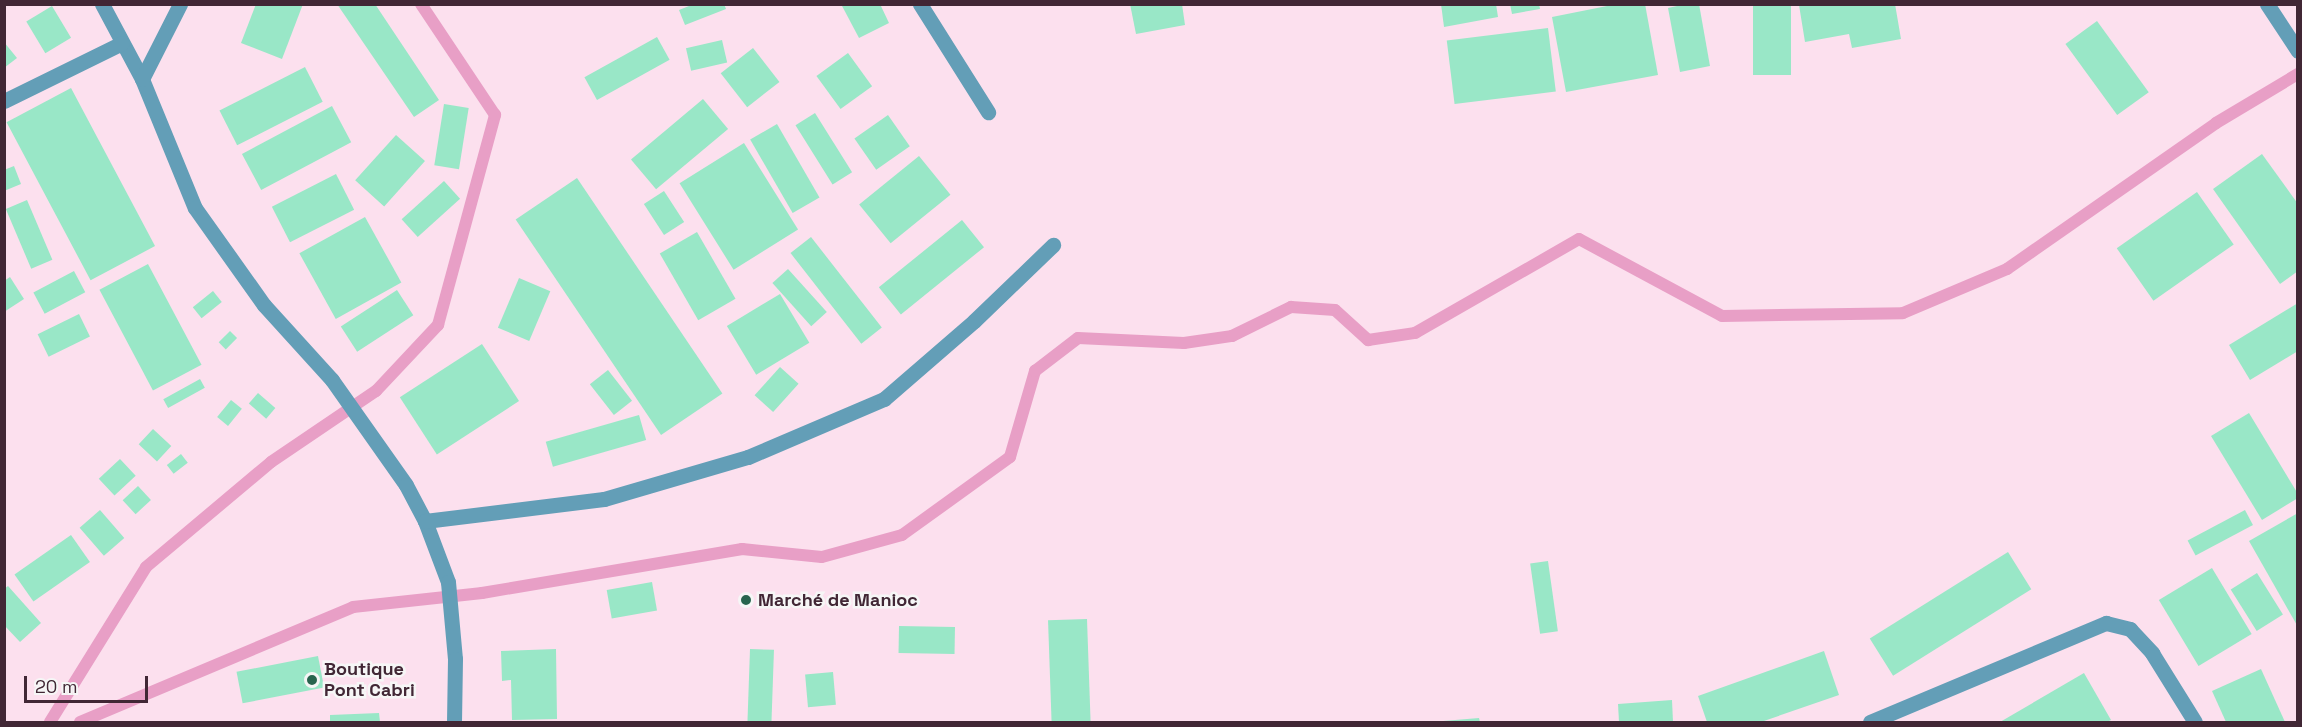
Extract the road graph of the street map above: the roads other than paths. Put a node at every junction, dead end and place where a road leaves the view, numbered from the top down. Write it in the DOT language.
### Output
graph roads {
  1 [pos="102,4"];
  2 [pos="180,4"];
  3 [pos="920,4"];
  4 [pos="2267,4"];
  5 [pos="122,43"];
  6 [pos="2296,49"];
  7 [pos="142,79"];
  8 [pos="4,101"];
  9 [pos="988,112"];
  10 [pos="1053,246"];
  11 [pos="425,521"];
  12 [pos="454,723"];
  13 [pos="1870,723"];
  14 [pos="2195,723"];
  1 -- 5 [label="street"];
  2 -- 7 [label="street"];
  3 -- 9 [label="street"];
  4 -- 6 [label="street"];
  5 -- 7 [label="street"];
  5 -- 8 [label="street"];
  7 -- 11 [label="street"];
  10 -- 11 [label="street"];
  11 -- 12 [label="street"];
  13 -- 14 [label="street"];
}
